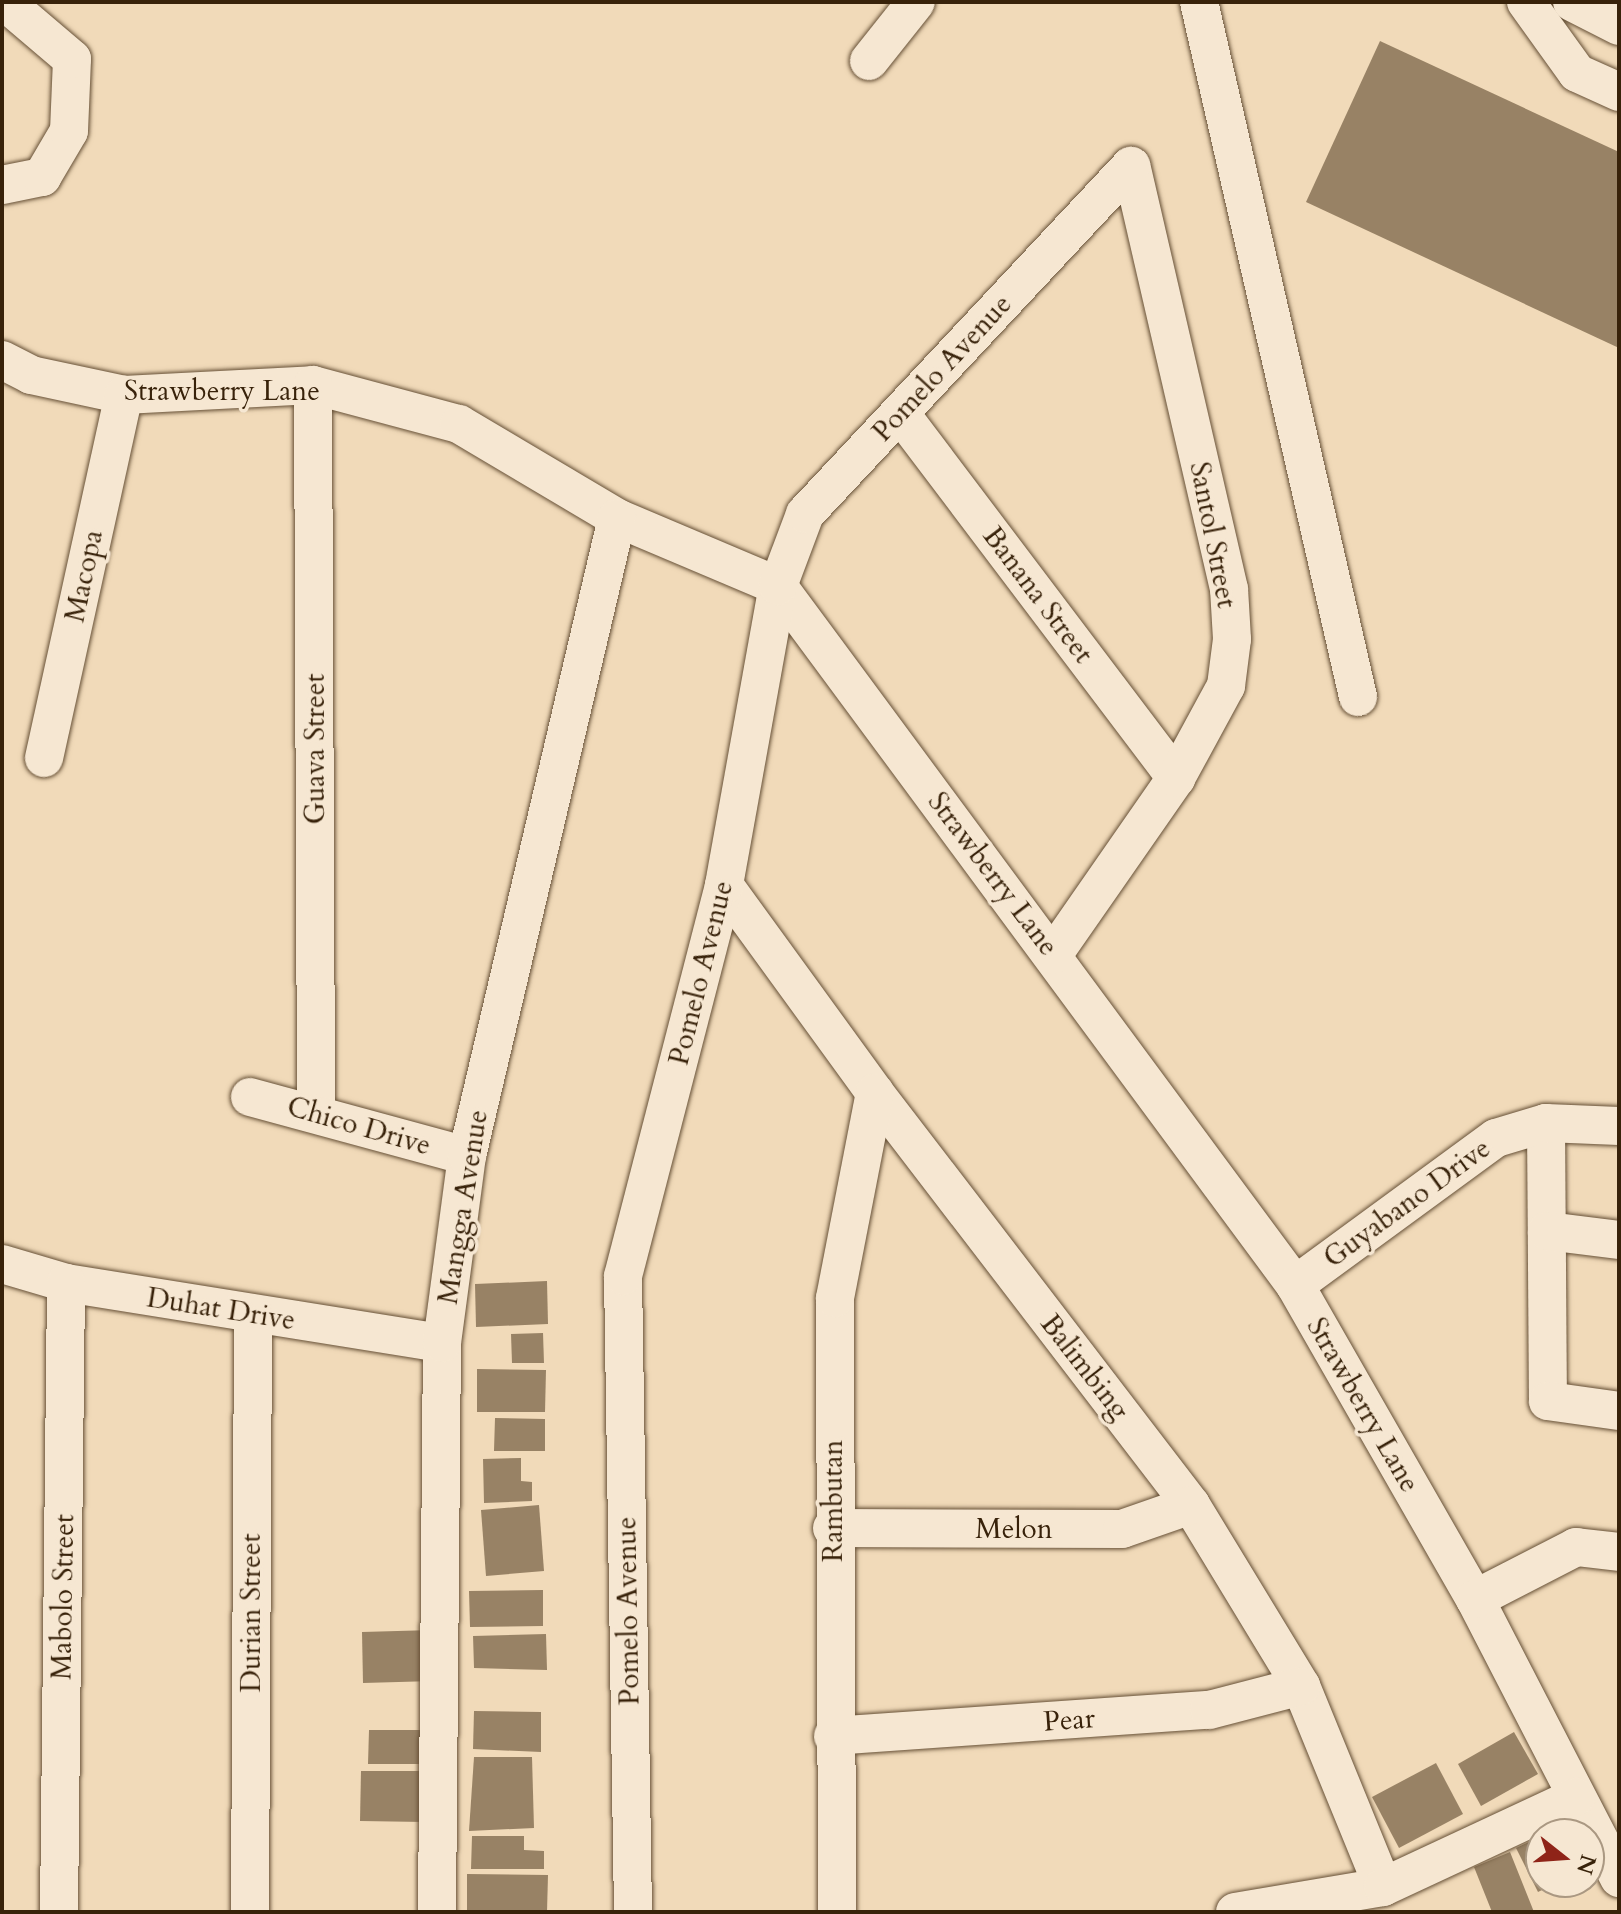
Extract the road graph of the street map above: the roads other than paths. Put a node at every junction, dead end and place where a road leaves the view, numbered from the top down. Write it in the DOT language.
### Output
graph roads {
  1 [pos="5,2"];
  2 [pos="916,2"];
  3 [pos="1199,2"];
  4 [pos="1526,2"];
  5 [pos="1572,2"];
  6 [pos="1619,26"];
  7 [pos="869,61"];
  8 [pos="1619,92"];
  9 [pos="1131,166"];
  10 [pos="2,185"];
  11 [pos="2,360"];
  12 [pos="313,385"];
  13 [pos="124,395"];
  14 [pos="900,413"];
  15 [pos="617,518"];
  16 [pos="778,586"];
  17 [pos="1358,697"];
  18 [pos="44,758"];
  19 [pos="1176,778"];
  20 [pos="724,885"];
  21 [pos="1053,955"];
  22 [pos="875,1093"];
  23 [pos="250,1097"];
  24 [pos="316,1113"];
  25 [pos="1546,1123"];
  26 [pos="1619,1126"];
  27 [pos="467,1156"];
  28 [pos="1547,1231"];
  29 [pos="1619,1240"];
  30 [pos="2,1264"];
  31 [pos="66,1283"];
  32 [pos="1295,1285"];
  33 [pos="253,1315"];
  34 [pos="442,1343"];
  35 [pos="1619,1411"];
  36 [pos="1191,1505"];
  37 [pos="832,1528"];
  38 [pos="1619,1552"];
  39 [pos="1475,1599"];
  40 [pos="1301,1686"];
  41 [pos="833,1736"];
  42 [pos="1576,1797"];
  43 [pos="1619,1878"];
  44 [pos="1383,1887"];
  45 [pos="59,1912"];
  46 [pos="250,1912"];
  47 [pos="437,1912"];
  48 [pos="633,1912"];
  49 [pos="837,1912"];
  50 [pos="1235,1912"];
  1 -- 10 [label="street"];
  2 -- 7 [label="street"];
  3 -- 17 [label="street"];
  4 -- 8 [label="street"];
  5 -- 6 [label="street"];
  9 -- 14 [label="street, Pomelo Avenue"];
  9 -- 19 [label="street, Santol Street"];
  11 -- 13 [label="street, Strawberry Lane"];
  12 -- 13 [label="street, Strawberry Lane"];
  12 -- 15 [label="street, Strawberry Lane"];
  12 -- 24 [label="street, Guava Street"];
  13 -- 18 [label="street, Macopa"];
  14 -- 16 [label="street, Pomelo Avenue"];
  14 -- 19 [label="street, Banana Street"];
  15 -- 16 [label="street, Strawberry Lane"];
  15 -- 27 [label="street, Mangga Avenue"];
  16 -- 20 [label="street, Pomelo Avenue"];
  16 -- 21 [label="street, Strawberry Lane"];
  19 -- 21 [label="street, Santol Street"];
  20 -- 22 [label="street, Balimbing"];
  20 -- 48 [label="street, Pomelo Avenue"];
  21 -- 32 [label="street, Strawberry Lane"];
  22 -- 36 [label="street, Balimbing"];
  22 -- 37 [label="street, Rambutan"];
  23 -- 24 [label="street, Chico Drive"];
  24 -- 27 [label="street, Chico Drive"];
  25 -- 26 [label="street, Guyabano Drive"];
  25 -- 28 [label="street"];
  25 -- 32 [label="street, Guyabano Drive"];
  27 -- 34 [label="street, Mangga Avenue"];
  28 -- 29 [label="street"];
  28 -- 35 [label="street"];
  30 -- 31 [label="street, Duhat Drive"];
  31 -- 33 [label="street, Duhat Drive"];
  31 -- 45 [label="street, Mabolo Street"];
  32 -- 39 [label="street, Strawberry Lane"];
  33 -- 34 [label="street, Duhat Drive"];
  33 -- 46 [label="street, Durian Street"];
  34 -- 47 [label="street, Mangga Avenue"];
  36 -- 37 [label="street, Melon"];
  36 -- 40 [label="street, Balimbing"];
  37 -- 41 [label="street, Rambutan"];
  38 -- 39 [label="street"];
  39 -- 42 [label="street, Strawberry Lane"];
  40 -- 41 [label="street, Pear"];
  40 -- 44 [label="street, Balimbing"];
  41 -- 49 [label="street, Rambutan"];
  42 -- 43 [label="street, Strawberry Lane"];
  42 -- 44 [label="street"];
  44 -- 50 [label="street"];
}
